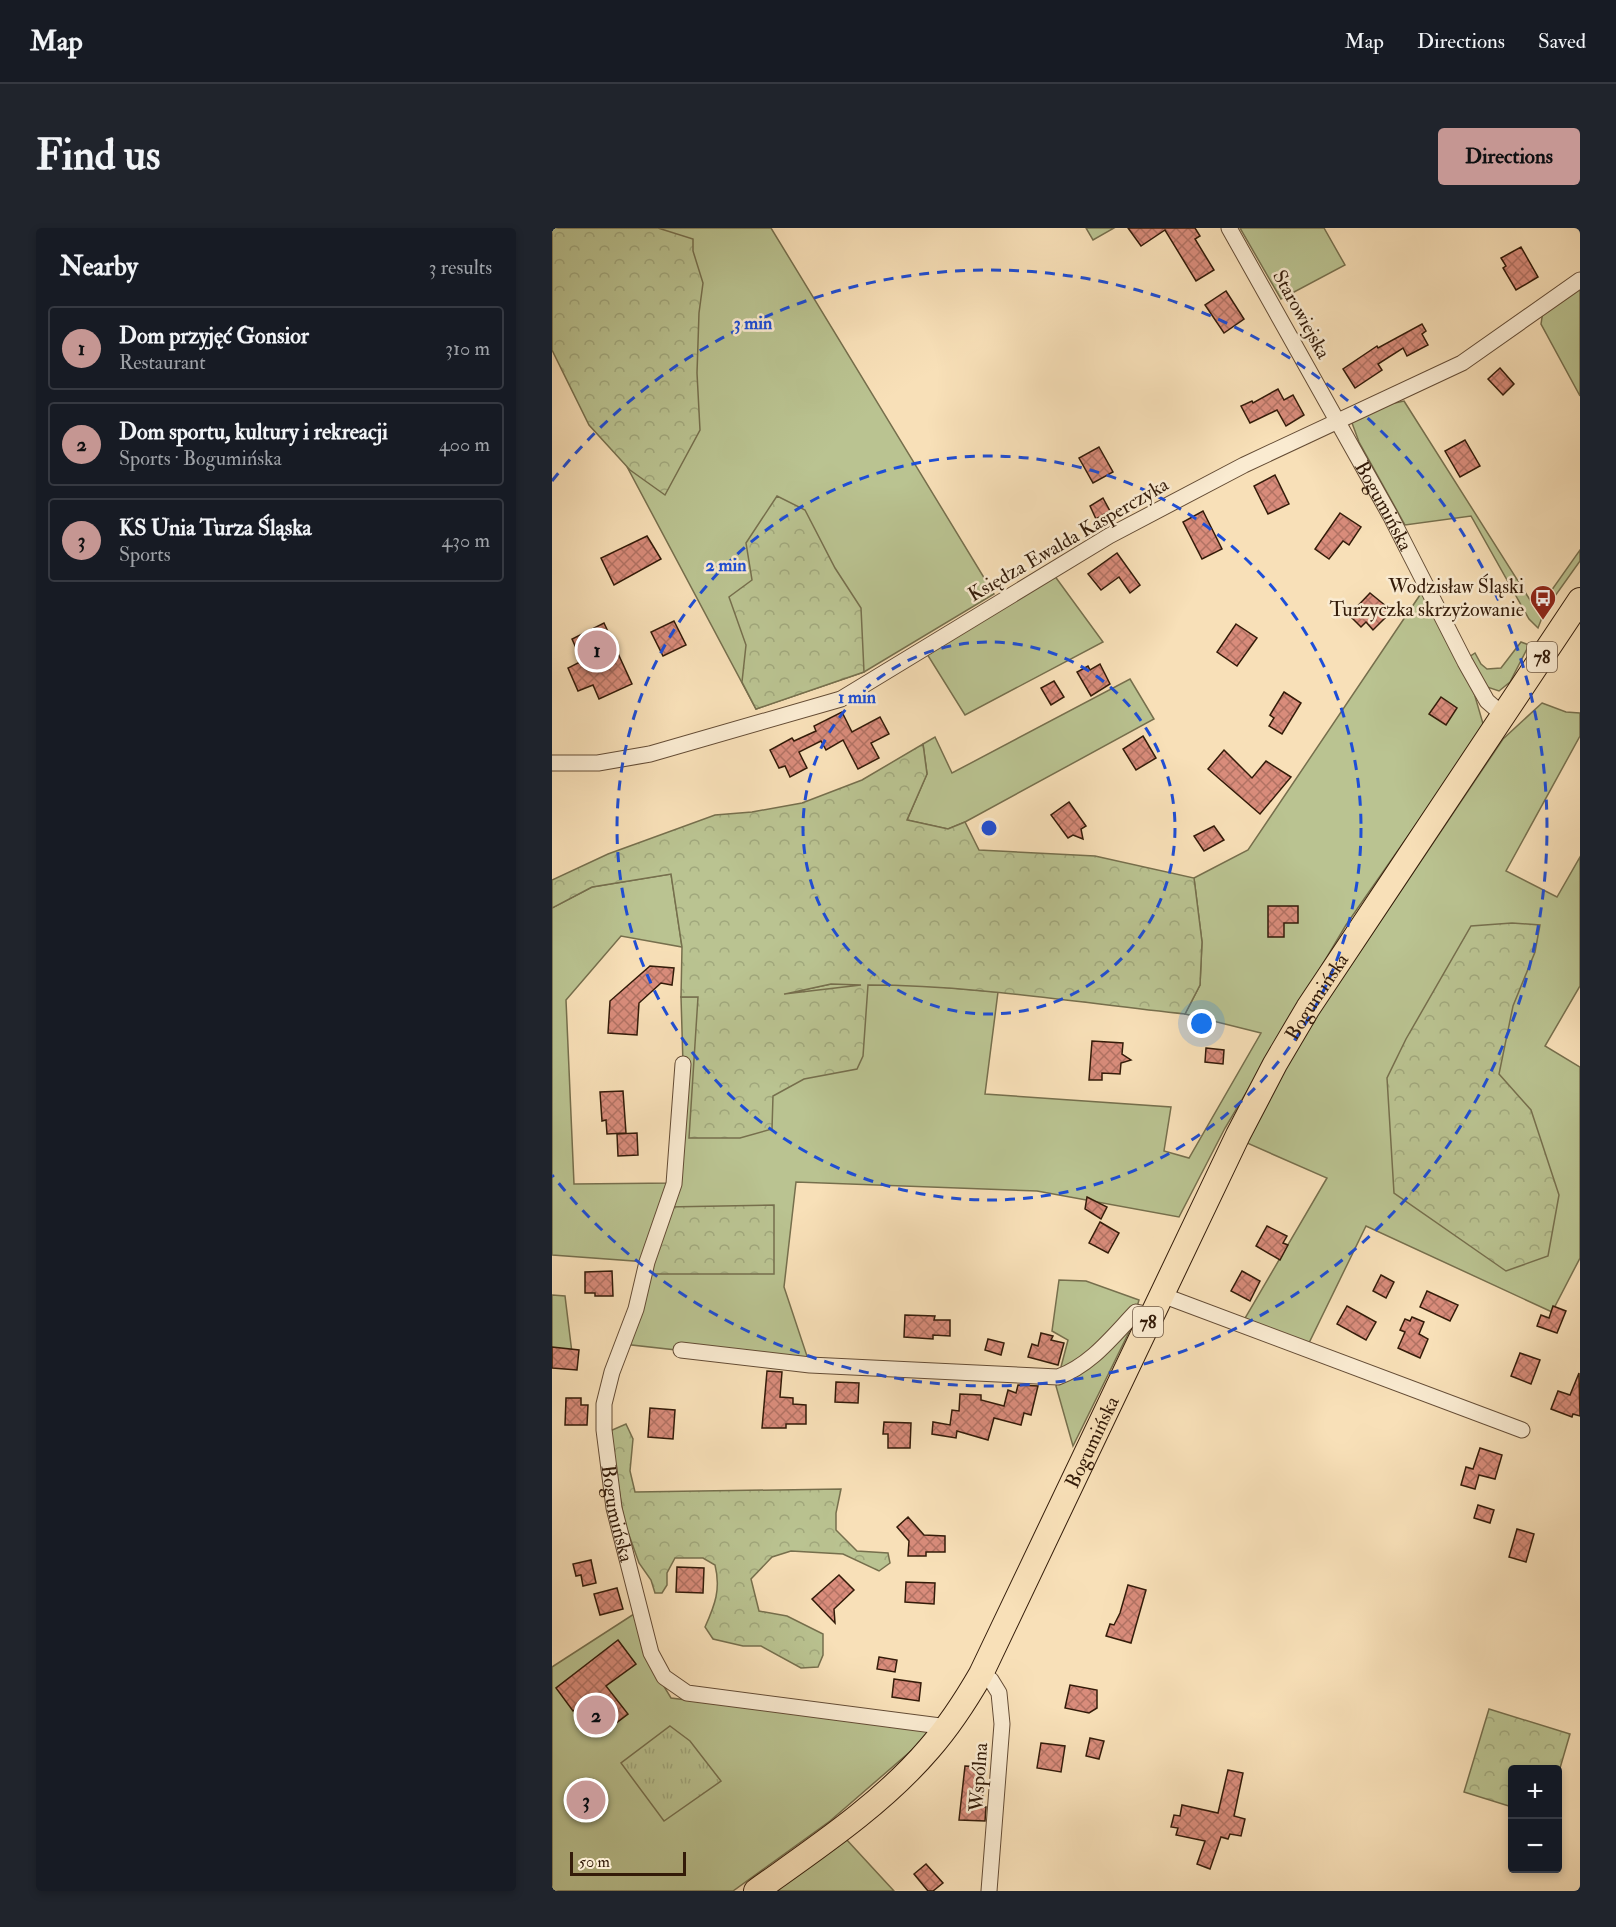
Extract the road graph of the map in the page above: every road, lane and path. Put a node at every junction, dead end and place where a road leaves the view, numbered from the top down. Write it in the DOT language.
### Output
graph roads {
  1 [pos="1229,228"];
  2 [pos="1580,280"];
  3 [pos="1338,420"];
  4 [pos="1580,600"];
  5 [pos="1503,715"];
  6 [pos="552,763"];
  7 [pos="683,1064"];
  8 [pos="1157,1305"];
  9 [pos="681,1350"];
  10 [pos="1521,1430"];
  11 [pos="981,1674"];
  12 [pos="948,1727"];
  13 [pos="756,1891"];
  14 [pos="989,1891"];
  1 -- 3 [label="street, Starowiejska"];
  2 -- 3 [label="street, Księdza Ewalda Kasperczyka"];
  3 -- 5 [label="street, Bogumińska"];
  3 -- 6 [label="street, Księdza Ewalda Kasperczyka"];
  4 -- 5 [label="main road, Bogumińska / 78"];
  5 -- 8 [label="main road, Bogumińska / 78"];
  7 -- 12 [label="street, Bogumińska"];
  8 -- 9 [label="street"];
  8 -- 10 [label="street"];
  8 -- 11 [label="main road, Bogumińska / 78"];
  11 -- 12 [label="main road, Bogumińska / 78"];
  11 -- 14 [label="street, Wspólna"];
  12 -- 13 [label="main road, Bogumińska / 78"];
}
